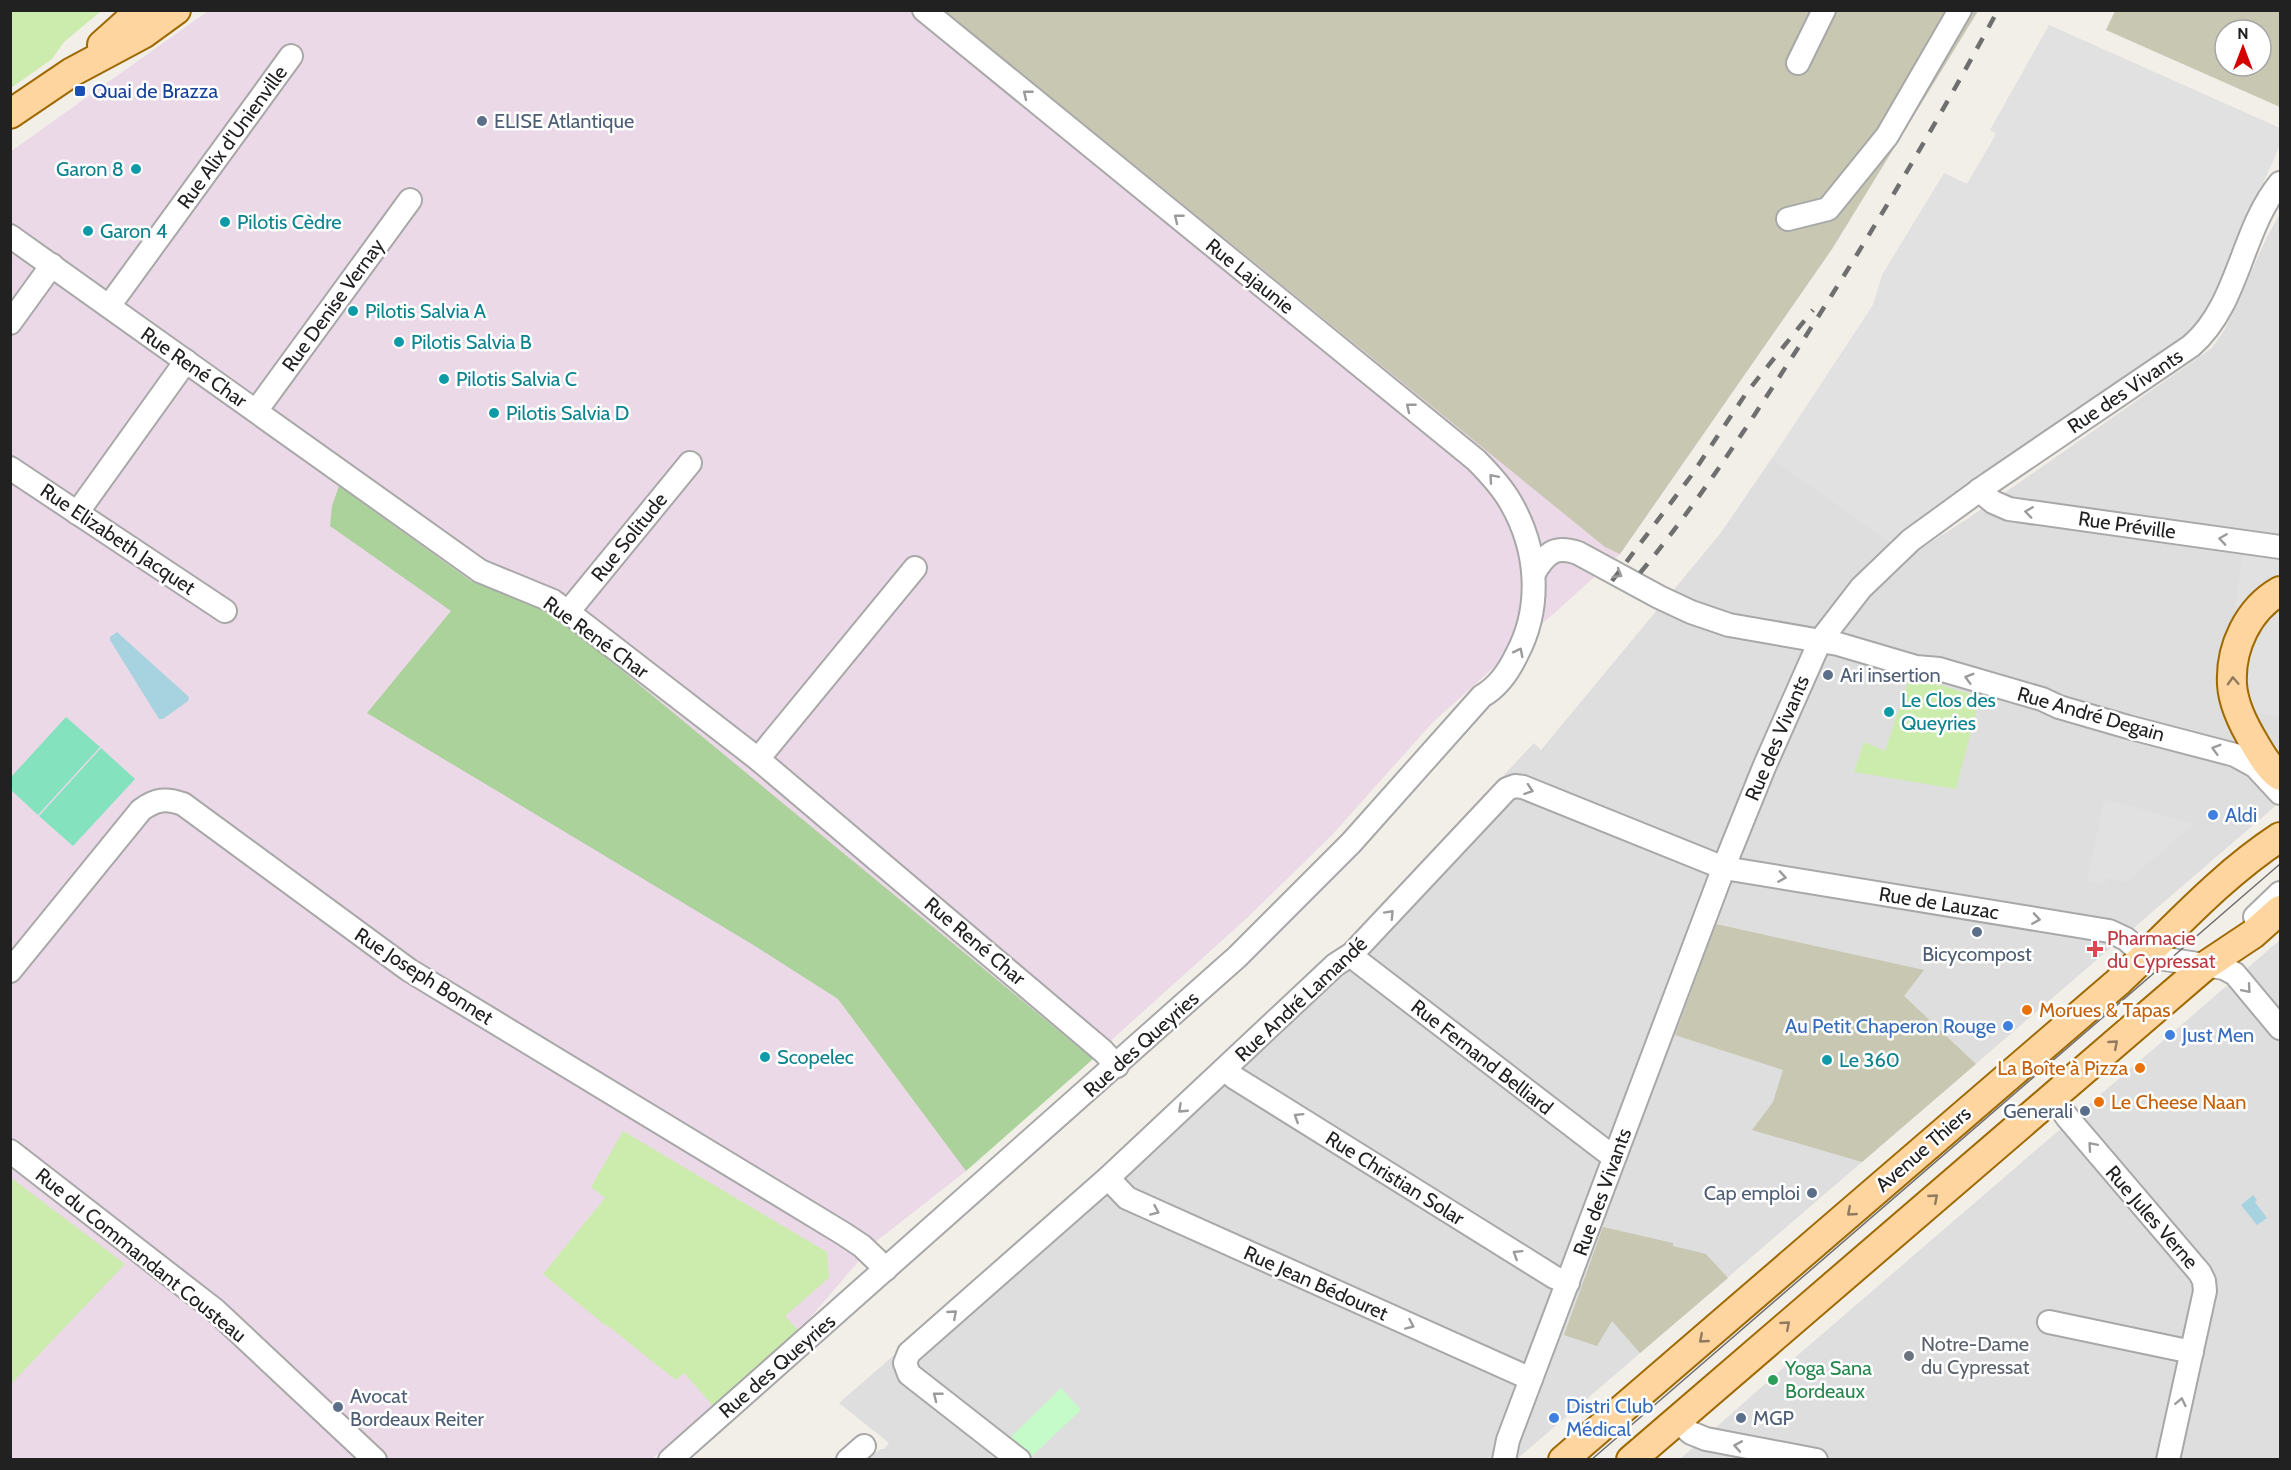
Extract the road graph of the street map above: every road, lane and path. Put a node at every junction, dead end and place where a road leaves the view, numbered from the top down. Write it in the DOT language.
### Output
graph roads {
  1 [pos="141,10"];
  2 [pos="176,10"];
  3 [pos="924,10"];
  4 [pos="1824,10"];
  5 [pos="1960,10"];
  6 [pos="291,56"];
  7 [pos="1798,63"];
  8 [pos="72,72"];
  9 [pos="10,114"];
  10 [pos="2280,183"];
  11 [pos="410,200"];
  12 [pos="1788,219"];
  13 [pos="10,236"];
  14 [pos="52,266"];
  15 [pos="109,306"];
  16 [pos="10,323"];
  17 [pos="186,361"];
  18 [pos="256,411"];
  19 [pos="690,463"];
  20 [pos="10,468"];
  21 [pos="1979,490"];
  22 [pos="77,513"];
  23 [pos="2280,547"];
  24 [pos="915,568"];
  25 [pos="1534,573"];
  26 [pos="2280,591"];
  27 [pos="225,610"];
  28 [pos="568,612"];
  29 [pos="1820,641"];
  30 [pos="758,759"];
  31 [pos="2274,779"];
  32 [pos="2280,838"];
  33 [pos="1724,868"];
  34 [pos="2280,893"];
  35 [pos="2280,910"];
  36 [pos="1352,954"];
  37 [pos="2145,957"];
  38 [pos="2198,965"];
  39 [pos="10,971"];
  40 [pos="2280,1028"];
  41 [pos="1117,1066"];
  42 [pos="1225,1069"];
  43 [pos="2052,1096"];
  44 [pos="10,1151"];
  45 [pos="1615,1156"];
  46 [pos="1108,1178"];
  47 [pos="886,1269"];
  48 [pos="1568,1283"];
  49 [pos="2049,1322"];
  50 [pos="2192,1352"];
  51 [pos="1531,1379"];
  52 [pos="1676,1420"];
  53 [pos="375,1460"];
  54 [pos="670,1460"];
  55 [pos="1019,1460"];
  56 [pos="1504,1460"];
  57 [pos="1563,1460"];
  58 [pos="1631,1460"];
  59 [pos="1816,1460"];
  60 [pos="2168,1460"];
  1 -- 8 [label="main road"];
  2 -- 8 [label="main road"];
  25 -- 3 [label="street, Rue Lajaunie, one-way"];
  4 -- 7 [label="street"];
  5 -- 12 [label="street"];
  6 -- 15 [label="street, Rue Alix d'Unienville"];
  8 -- 9 [label="main road"];
  10 -- 21 [label="street, Rue des Vivants"];
  11 -- 18 [label="street, Rue Denise Vernay"];
  13 -- 14 [label="street, Rue René Char"];
  14 -- 15 [label="street, Rue René Char"];
  14 -- 16 [label="street"];
  15 -- 17 [label="street, Rue René Char"];
  17 -- 18 [label="street, Rue René Char"];
  17 -- 22 [label="street"];
  18 -- 28 [label="street, Rue René Char"];
  19 -- 28 [label="street, Rue Solitude"];
  20 -- 22 [label="street, Rue Elizabeth Jacquet"];
  23 -- 21 [label="street, Rue Préville, one-way"];
  21 -- 29 [label="street, Rue des Vivants"];
  22 -- 27 [label="street, Rue Elizabeth Jacquet"];
  24 -- 30 [label="street"];
  25 -- 29 [label="street, Rue André Degain, one-way"];
  41 -- 25 [label="street, Rue des Queyries, one-way"];
  31 -- 26 [label="main road, one-way"];
  28 -- 30 [label="street, Rue René Char"];
  31 -- 29 [label="street, Rue André Degain, one-way"];
  29 -- 33 [label="street, Rue des Vivants"];
  30 -- 41 [label="street, Rue René Char"];
  32 -- 37 [label="main road, Avenue Thiers"];
  32 -- 38 [label="street"];
  36 -- 33 [label="street, Rue André Lamandé, one-way"];
  33 -- 37 [label="street, Rue de Lauzac, one-way"];
  33 -- 45 [label="street, Rue des Vivants"];
  34 -- 38 [label="street"];
  35 -- 38 [label="main road"];
  36 -- 42 [label="street, Rue André Lamandé"];
  36 -- 45 [label="street, Rue Fernand Belliard"];
  37 -- 38 [label="street"];
  37 -- 57 [label="main road, Avenue Thiers, one-way"];
  38 -- 40 [label="street, one-way"];
  43 -- 38 [label="main road, one-way"];
  39 -- 47 [label="street, Rue Joseph Bonnet"];
  41 -- 47 [label="street, Rue des Queyries"];
  42 -- 46 [label="street, Rue André Lamandé, one-way"];
  48 -- 42 [label="street, Rue Christian Solar, one-way"];
  50 -- 43 [label="street, Rue Jules Verne, one-way"];
  52 -- 43 [label="main road, one-way"];
  44 -- 53 [label="street, Rue du Commandant Cousteau"];
  45 -- 48 [label="street, Rue des Vivants"];
  46 -- 51 [label="street, Rue Jean Bédouret, one-way"];
  55 -- 46 [label="street, Rue André Lamandé, one-way"];
  47 -- 54 [label="street, Rue des Queyries"];
  48 -- 51 [label="street, Rue des Vivants"];
  49 -- 50 [label="street"];
  60 -- 50 [label="street, Rue Jules Verne, one-way"];
  51 -- 56 [label="street, Rue des Vivants"];
  52 -- 58 [label="main road"];
  59 -- 52 [label="street, one-way"];
}
